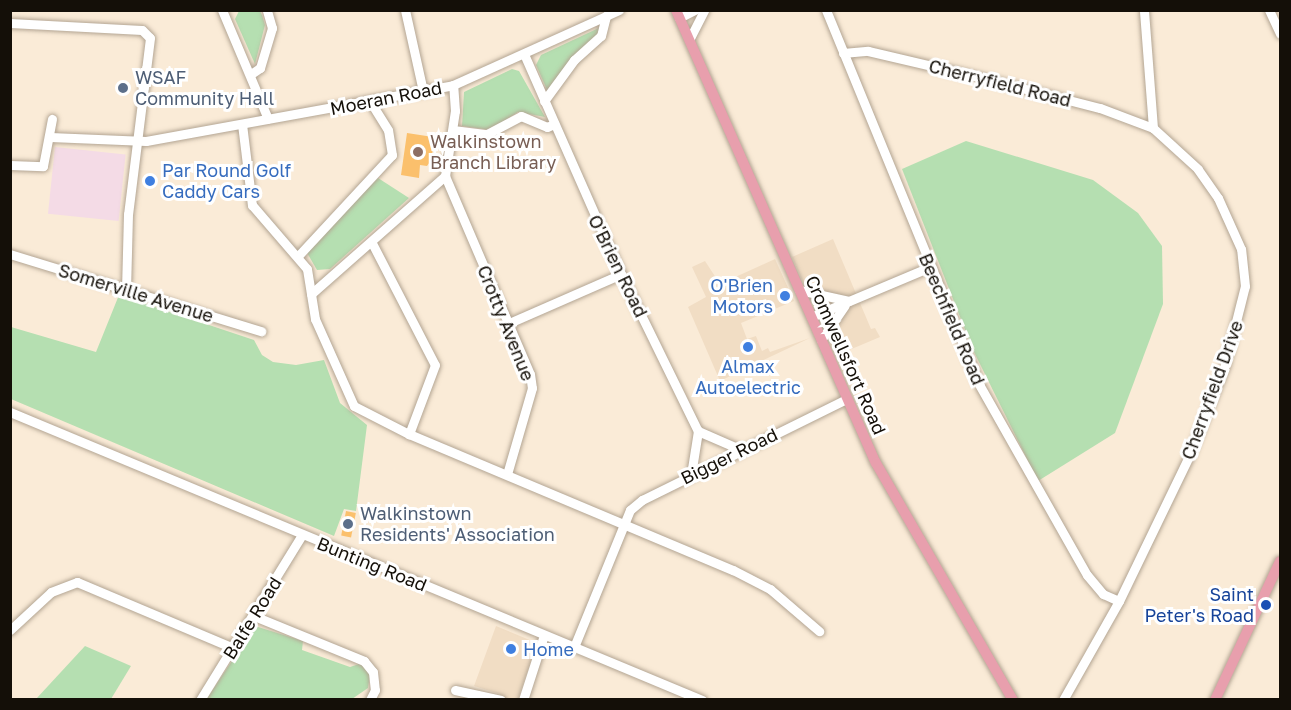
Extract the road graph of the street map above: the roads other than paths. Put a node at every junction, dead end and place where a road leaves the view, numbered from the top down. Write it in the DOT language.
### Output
graph roads {
  1 [pos="222,10"];
  2 [pos="267,10"];
  3 [pos="396,10"];
  4 [pos="619,10"];
  5 [pos="695,10"];
  6 [pos="704,10"];
  7 [pos="826,10"];
  8 [pos="1144,10"];
  9 [pos="1269,10"];
  10 [pos="406,13"];
  11 [pos="678,14"];
  12 [pos="606,16"];
  13 [pos="10,23"];
  14 [pos="1281,34"];
  15 [pos="689,40"];
  16 [pos="843,53"];
  17 [pos="524,54"];
  18 [pos="251,74"];
  19 [pos="453,85"];
  20 [pos="423,91"];
  21 [pos="370,101"];
  22 [pos="544,101"];
  23 [pos="52,119"];
  24 [pos="268,119"];
  25 [pos="242,124"];
  26 [pos="554,124"];
  27 [pos="1154,128"];
  28 [pos="453,130"];
  29 [pos="50,137"];
  30 [pos="140,142"];
  31 [pos="10,165"];
  32 [pos="445,176"];
  33 [pos="372,243"];
  34 [pos="10,254"];
  35 [pos="298,256"];
  36 [pos="930,267"];
  37 [pos="621,274"];
  38 [pos="126,290"];
  39 [pos="799,290"];
  40 [pos="311,294"];
  41 [pos="849,301"];
  42 [pos="811,316"];
  43 [pos="509,323"];
  44 [pos="261,331"];
  45 [pos="821,340"];
  46 [pos="846,399"];
  47 [pos="10,412"];
  48 [pos="698,431"];
  49 [pos="409,434"];
  50 [pos="742,450"];
  51 [pos="507,474"];
  52 [pos="691,475"];
  53 [pos="621,524"];
  54 [pos="302,535"];
  55 [pos="1281,561"];
  56 [pos="1119,601"];
  57 [pos="254,616"];
  58 [pos="10,630"];
  59 [pos="819,631"];
  60 [pos="544,634"];
  61 [pos="574,647"];
  62 [pos="233,648"];
  63 [pos="455,690"];
  64 [pos="200,699"];
  65 [pos="370,699"];
  66 [pos="501,699"];
  67 [pos="523,699"];
  68 [pos="702,699"];
  69 [pos="1013,699"];
  70 [pos="1063,699"];
  71 [pos="1215,699"];
  1 -- 18 [label="street"];
  2 -- 18 [label="street"];
  3 -- 10 [label="street"];
  4 -- 12 [label="street, Moeran Road"];
  5 -- 11 [label="street"];
  6 -- 15 [label="street"];
  7 -- 16 [label="street, Beechfield Road"];
  8 -- 27 [label="street"];
  9 -- 14 [label="street"];
  10 -- 20 [label="street"];
  11 -- 15 [label="main road, Cromwellsfort Road"];
  12 -- 17 [label="street, Moeran Road"];
  12 -- 22 [label="street"];
  13 -- 30 [label="street"];
  15 -- 39 [label="main road, Cromwellsfort Road"];
  16 -- 27 [label="street, Cherryfield Road"];
  16 -- 36 [label="street, Beechfield Road"];
  17 -- 19 [label="street, Moeran Road"];
  17 -- 22 [label="street, O'Brien Road"];
  18 -- 24 [label="street"];
  19 -- 20 [label="street, Moeran Road"];
  19 -- 28 [label="street"];
  20 -- 21 [label="street, Moeran Road"];
  21 -- 24 [label="street, Moeran Road"];
  21 -- 35 [label="street"];
  22 -- 26 [label="street, O'Brien Road"];
  23 -- 29 [label="street"];
  24 -- 25 [label="street, Moeran Road"];
  25 -- 30 [label="street, Moeran Road"];
  25 -- 35 [label="street"];
  26 -- 28 [label="street"];
  26 -- 37 [label="street, O'Brien Road"];
  27 -- 56 [label="street, Cherryfield Drive"];
  28 -- 32 [label="street"];
  29 -- 30 [label="street, Moeran Road"];
  29 -- 31 [label="street"];
  30 -- 38 [label="street"];
  32 -- 33 [label="street"];
  32 -- 43 [label="street, Crotty Avenue"];
  33 -- 40 [label="street"];
  33 -- 49 [label="street"];
  34 -- 38 [label="street, Somerville Avenue"];
  35 -- 40 [label="street"];
  36 -- 41 [label="street"];
  36 -- 56 [label="street, Beechfield Road"];
  37 -- 43 [label="street"];
  37 -- 48 [label="street, O'Brien Road"];
  38 -- 44 [label="street, Somerville Avenue"];
  39 -- 41 [label="street"];
  39 -- 42 [label="main road, Cromwellsfort Road"];
  40 -- 49 [label="street"];
  41 -- 42 [label="street"];
  41 -- 45 [label="street"];
  42 -- 45 [label="main road, Cromwellsfort Road"];
  43 -- 51 [label="street, Crotty Avenue"];
  45 -- 46 [label="main road, Cromwellsfort Road"];
  46 -- 50 [label="street, Bigger Road"];
  46 -- 69 [label="main road, Cromwellsfort Road"];
  47 -- 54 [label="street, Bunting Road"];
  48 -- 50 [label="street"];
  48 -- 52 [label="street"];
  49 -- 51 [label="street"];
  50 -- 52 [label="street, Bigger Road"];
  51 -- 53 [label="street"];
  52 -- 53 [label="street, Bigger Road"];
  53 -- 59 [label="street"];
  53 -- 61 [label="street"];
  54 -- 57 [label="street, Balfe Road"];
  54 -- 60 [label="street, Bunting Road"];
  55 -- 71 [label="main road"];
  56 -- 70 [label="street, Cherryfield Drive"];
  57 -- 62 [label="street, Balfe Road"];
  57 -- 65 [label="street"];
  58 -- 62 [label="street"];
  60 -- 61 [label="street, Bunting Road"];
  60 -- 67 [label="street"];
  61 -- 68 [label="street, Bunting Road"];
  62 -- 64 [label="street, Balfe Road"];
  63 -- 66 [label="street"];
}
